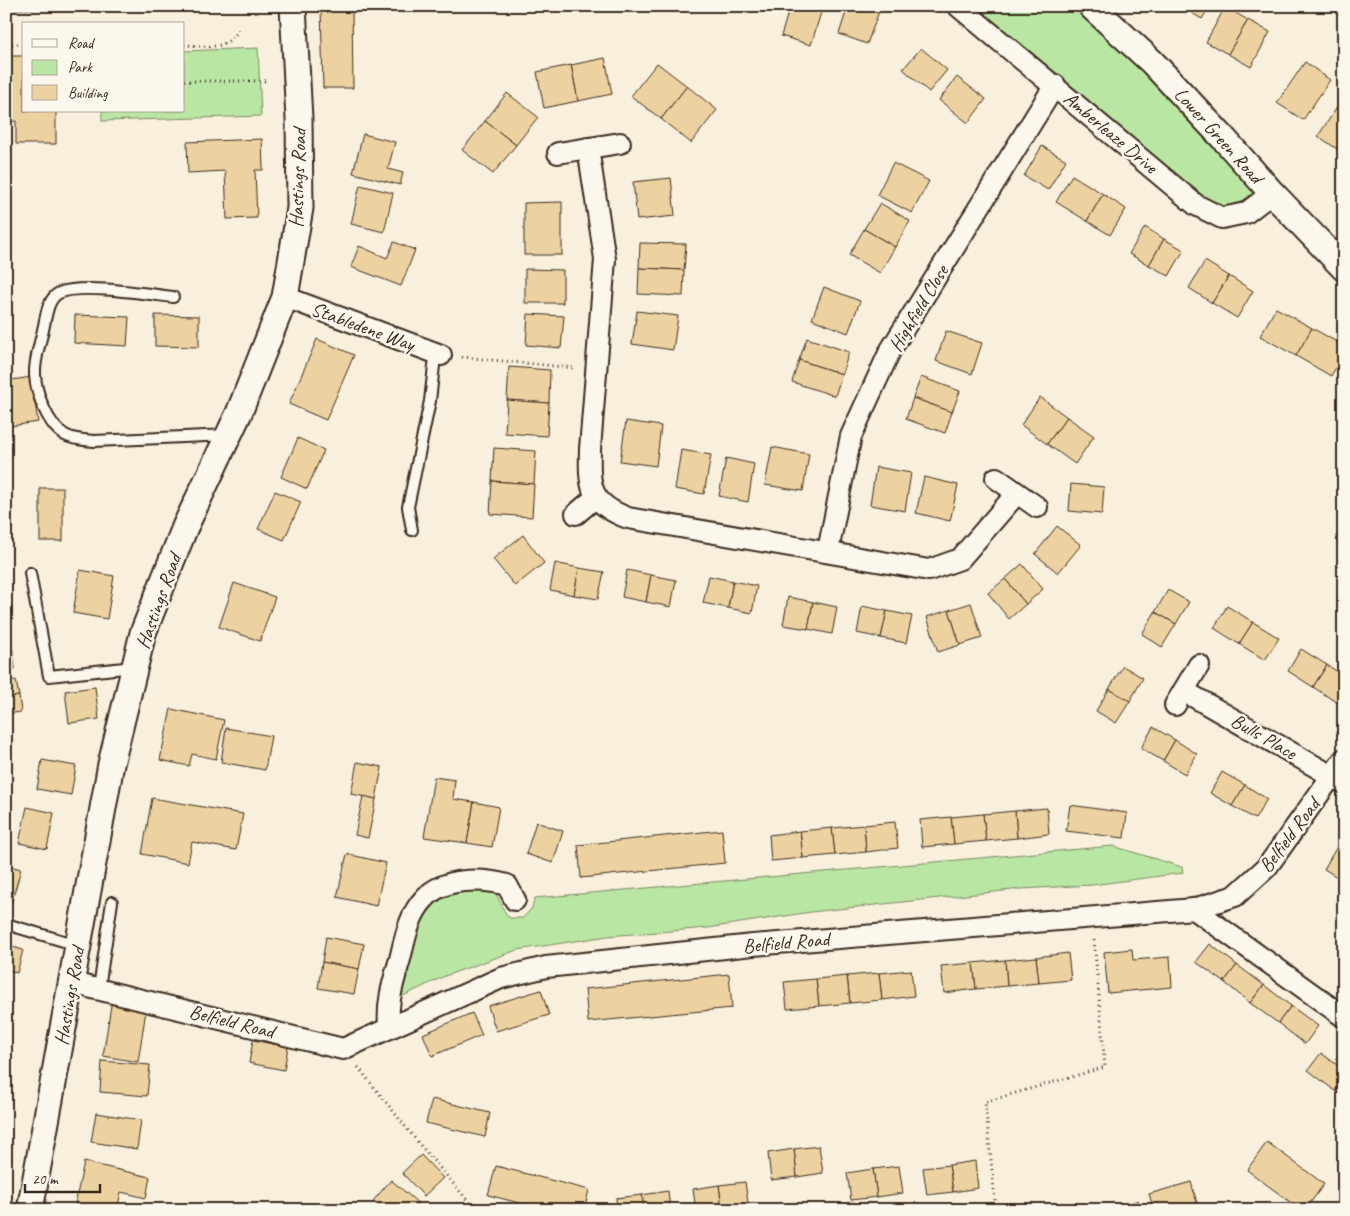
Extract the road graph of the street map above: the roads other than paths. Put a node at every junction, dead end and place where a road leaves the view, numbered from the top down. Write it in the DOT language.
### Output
graph roads {
  1 [pos="293,6"];
  2 [pos="958,6"];
  3 [pos="1091,6"];
  4 [pos="1055,85"];
  5 [pos="620,143"];
  6 [pos="588,148"];
  7 [pos="558,153"];
  8 [pos="1272,193"];
  9 [pos="1344,268"];
  10 [pos="173,297"];
  11 [pos="285,297"];
  12 [pos="447,356"];
  13 [pos="229,435"];
  14 [pos="996,478"];
  15 [pos="1017,493"];
  16 [pos="596,497"];
  17 [pos="1037,507"];
  18 [pos="576,514"];
  19 [pos="412,530"];
  20 [pos="828,551"];
  21 [pos="30,573"];
  22 [pos="1200,665"];
  23 [pos="134,671"];
  24 [pos="1344,758"];
  25 [pos="1338,779"];
  26 [pos="516,900"];
  27 [pos="112,902"];
  28 [pos="1194,909"];
  29 [pos="6,924"];
  30 [pos="78,945"];
  31 [pos="72,983"];
  32 [pos="98,988"];
  33 [pos="1344,1017"];
  34 [pos="389,1026"];
  35 [pos="30,1210"];
  1 -- 11 [label="street, Hastings Road"];
  2 -- 4 [label="street, Amberleaze Drive"];
  3 -- 8 [label="street, Lower Green Road"];
  4 -- 8 [label="street, Amberleaze Drive"];
  4 -- 20 [label="street, Highfield Close"];
  5 -- 6 [label="street"];
  6 -- 7 [label="street"];
  6 -- 16 [label="street"];
  8 -- 9 [label="street, Lower Green Road"];
  10 -- 13 [label="lane"];
  11 -- 12 [label="street, Stabledene Way"];
  11 -- 13 [label="street, Hastings Road"];
  12 -- 19 [label="lane"];
  13 -- 23 [label="street, Hastings Road"];
  14 -- 15 [label="street"];
  15 -- 17 [label="street"];
  15 -- 20 [label="street"];
  16 -- 18 [label="street"];
  16 -- 20 [label="street"];
  21 -- 23 [label="lane"];
  22 -- 25 [label="street, Bulls Place"];
  23 -- 30 [label="street, Hastings Road"];
  24 -- 25 [label="street, Belfield Road"];
  25 -- 28 [label="street, Belfield Road"];
  26 -- 34 [label="street"];
  27 -- 32 [label="lane, Hastings Road"];
  28 -- 33 [label="street"];
  28 -- 34 [label="street, Belfield Road"];
  29 -- 30 [label="lane"];
  30 -- 31 [label="street, Hastings Road"];
  31 -- 32 [label="street, Belfield Road"];
  31 -- 35 [label="street, Hastings Road"];
  32 -- 34 [label="street, Belfield Road"];
}
